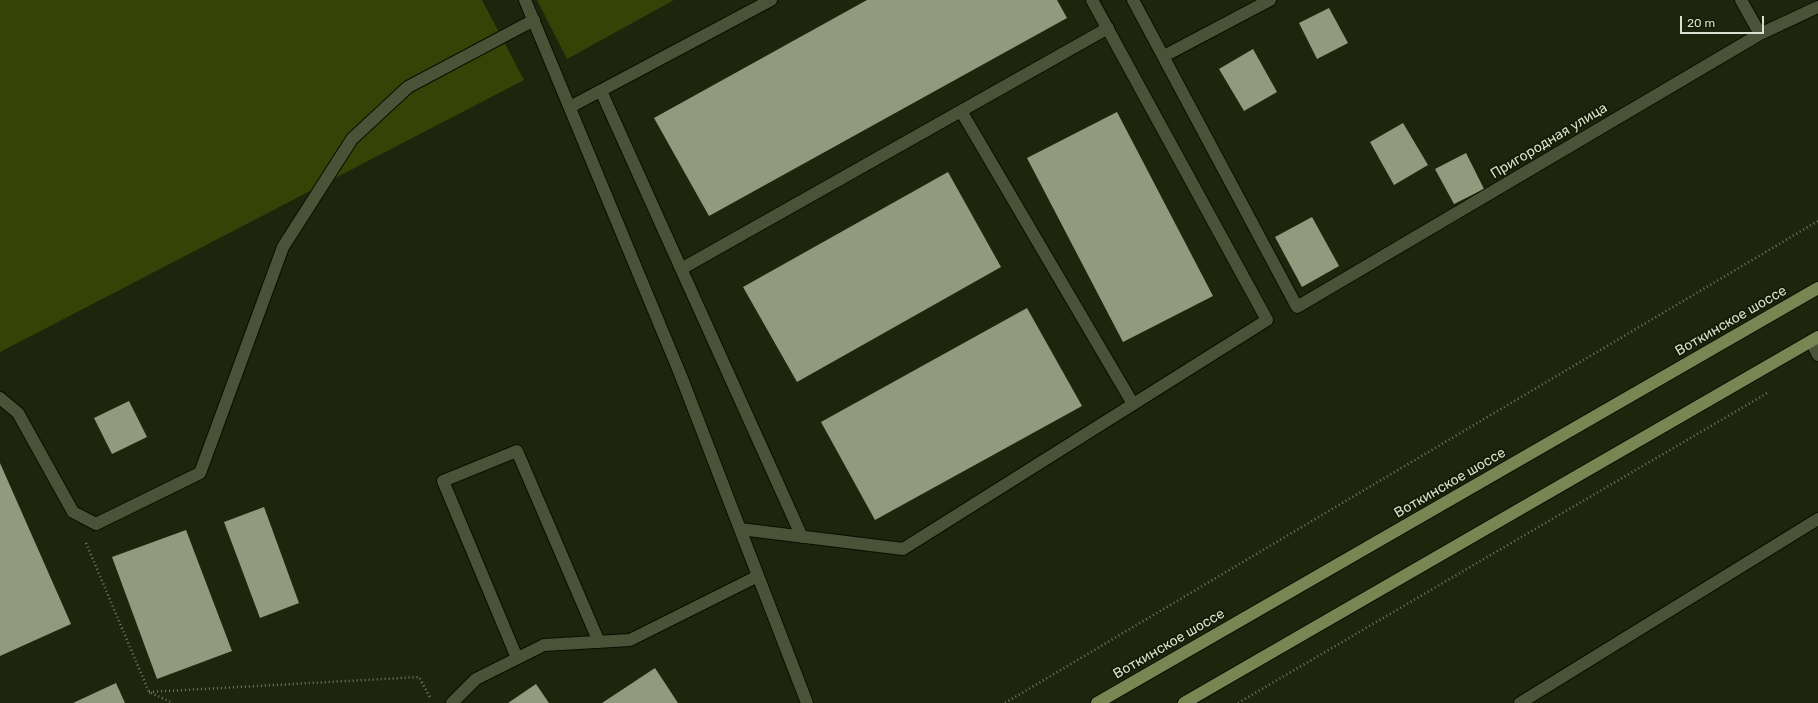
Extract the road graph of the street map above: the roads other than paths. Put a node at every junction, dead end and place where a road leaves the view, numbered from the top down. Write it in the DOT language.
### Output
graph roads {
  1 [pos="525,0"];
  2 [pos="771,0"];
  3 [pos="1092,0"];
  4 [pos="1133,0"];
  5 [pos="1270,0"];
  6 [pos="1741,0"];
  7 [pos="1818,6"];
  8 [pos="534,20"];
  9 [pos="1108,28"];
  10 [pos="1760,34"];
  11 [pos="1164,56"];
  12 [pos="601,91"];
  13 [pos="570,107"];
  14 [pos="961,111"];
  15 [pos="681,269"];
  16 [pos="1818,288"];
  17 [pos="1814,339"];
  18 [pos="1818,355"];
  19 [pos="0,398"];
  20 [pos="1134,404"];
  21 [pos="1818,519"];
  22 [pos="740,529"];
  23 [pos="802,537"];
  24 [pos="758,576"];
  25 [pos="599,642"];
  26 [pos="517,658"];
  27 [pos="452,703"];
  28 [pos="807,703"];
  29 [pos="1097,703"];
  30 [pos="1184,703"];
  31 [pos="1520,703"];
  1 -- 8 [label="street"];
  2 -- 12 [label="street"];
  3 -- 9 [label="street"];
  4 -- 11 [label="street"];
  5 -- 11 [label="street"];
  6 -- 10 [label="street"];
  7 -- 10 [label="street, Пригородная улица"];
  8 -- 13 [label="street"];
  8 -- 19 [label="street"];
  9 -- 14 [label="street"];
  9 -- 20 [label="street"];
  10 -- 11 [label="street, Пригородная улица"];
  12 -- 13 [label="street"];
  12 -- 15 [label="street"];
  13 -- 22 [label="street"];
  14 -- 15 [label="street"];
  14 -- 20 [label="street"];
  15 -- 23 [label="street"];
  16 -- 29 [label="main road, Воткинское шоссе"];
  17 -- 18 [label="street"];
  17 -- 30 [label="main road"];
  20 -- 23 [label="street"];
  21 -- 31 [label="street"];
  22 -- 23 [label="street"];
  22 -- 24 [label="street"];
  24 -- 25 [label="street"];
  24 -- 28 [label="street"];
  25 -- 26 [label="street"];
  25 -- 26 [label="street"];
  26 -- 27 [label="street"];
}
